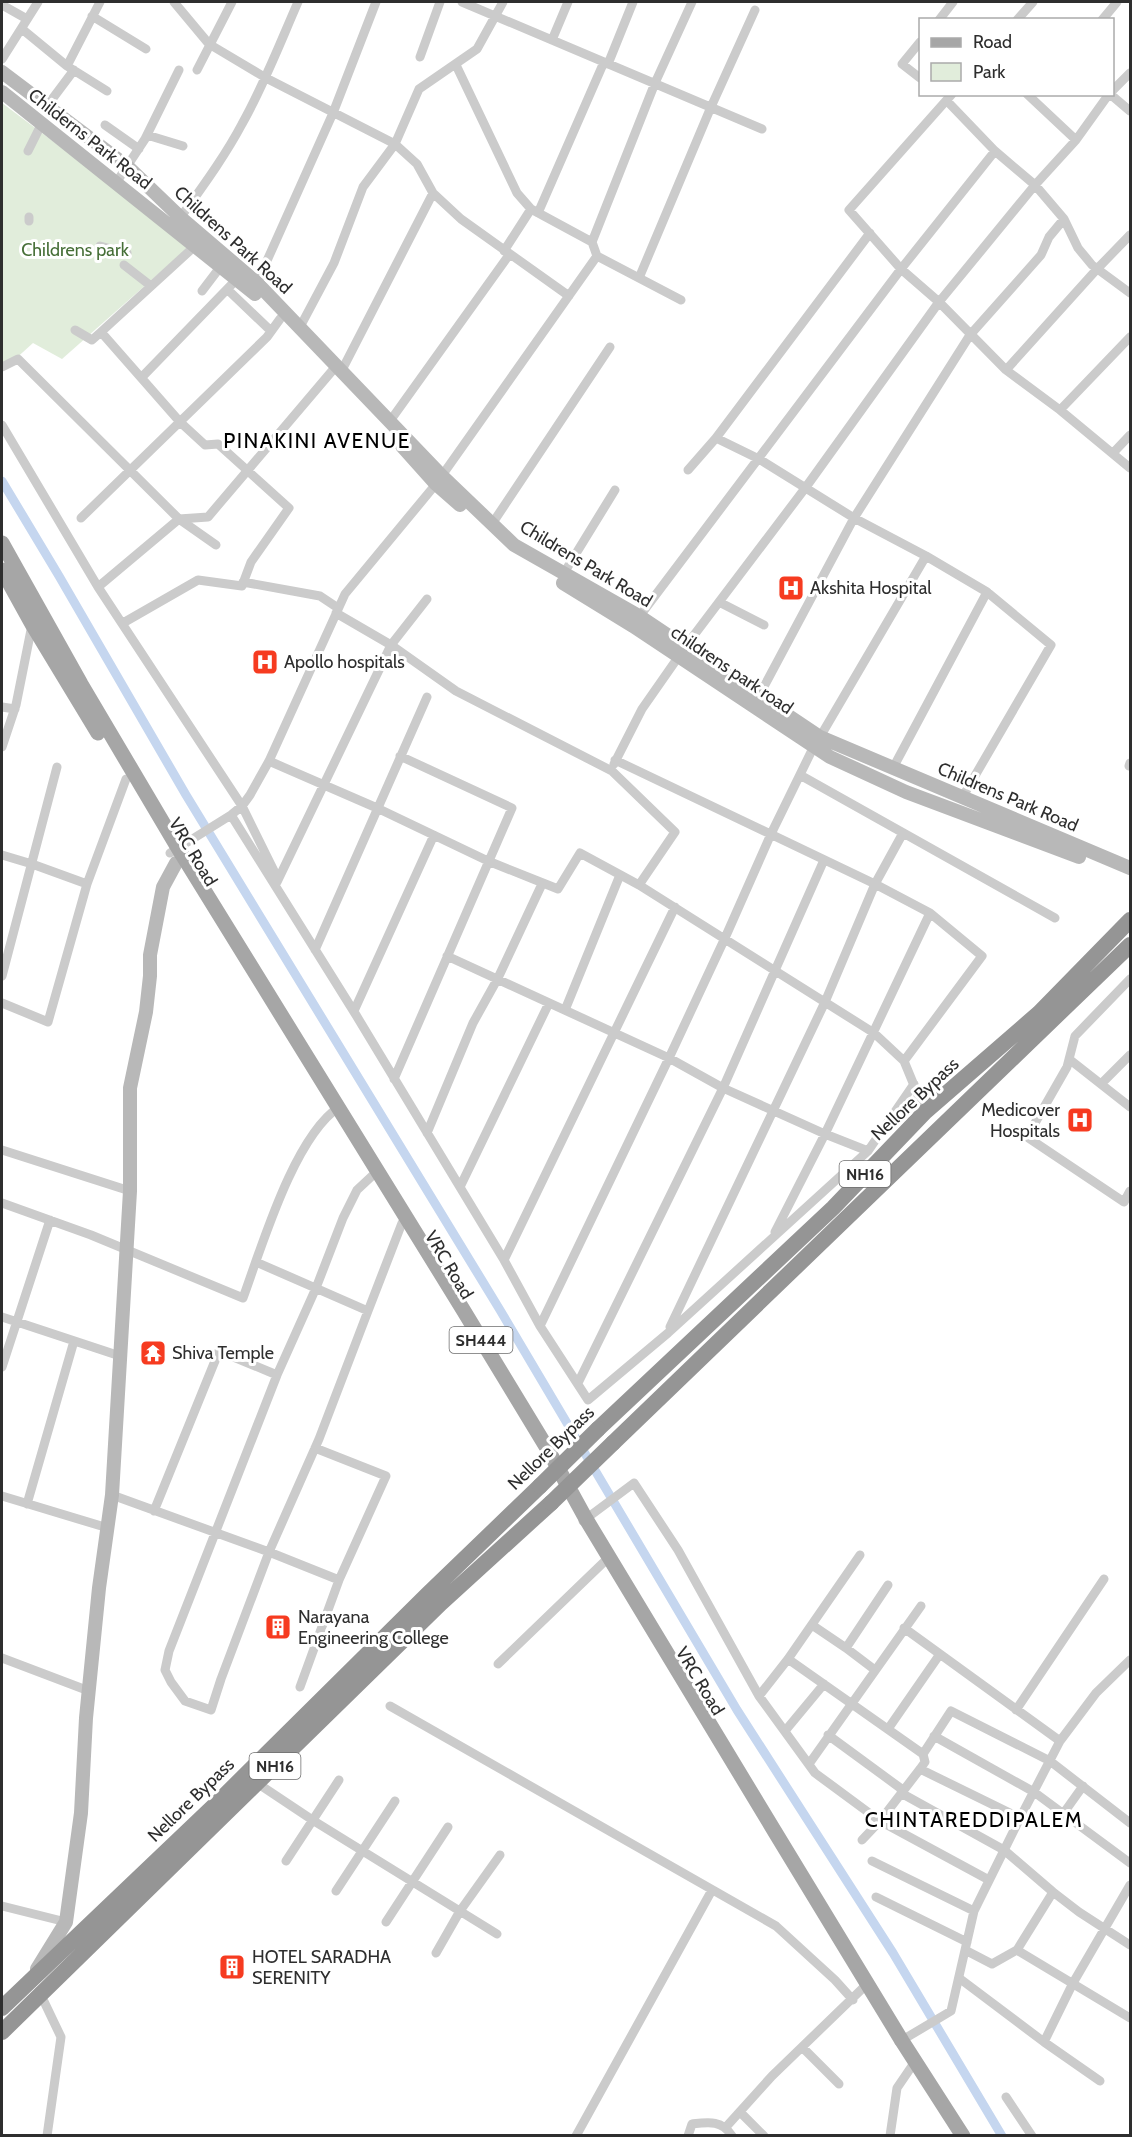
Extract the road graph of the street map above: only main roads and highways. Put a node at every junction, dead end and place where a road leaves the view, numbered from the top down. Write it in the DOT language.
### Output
graph roads {
  1 [pos="2,543"];
  2 [pos="2,570"];
  3 [pos="38,621"];
  4 [pos="175,855"];
  5 [pos="1131,920"];
  6 [pos="1131,945"];
  7 [pos="335,1109"];
  8 [pos="583,1521"];
  9 [pos="36,1986"];
  10 [pos="2,2008"];
  11 [pos="2,2032"];
  12 [pos="900,2041"];
  13 [pos="955,2136"];
  14 [pos="963,2136"];
  1 -- 3 [label="main road, SH444"];
  2 -- 3 [label="main road, VRC Road / SH444"];
  3 -- 4 [label="main road, SH444"];
  3 -- 4 [label="main road, VRC Road / SH444"];
  4 -- 7 [label="main road, VRC Road / SH444"];
  5 -- 9 [label="highway, Nellore Bypass / NH16, bridge"];
  6 -- 9 [label="highway, Nellore Bypass / NH16, bridge"];
  7 -- 8 [label="main road, VRC Road / SH444"];
  7 -- 8 [label="main road, SH444"];
  8 -- 12 [label="main road, SH444"];
  8 -- 12 [label="main road, VRC Road / SH444"];
  9 -- 10 [label="highway, Nellore Bypass / NH16"];
  9 -- 11 [label="highway, Nellore Bypass / NH16"];
  12 -- 13 [label="main road, VRC Road / SH444"];
  12 -- 14 [label="main road, SH444"];
}
